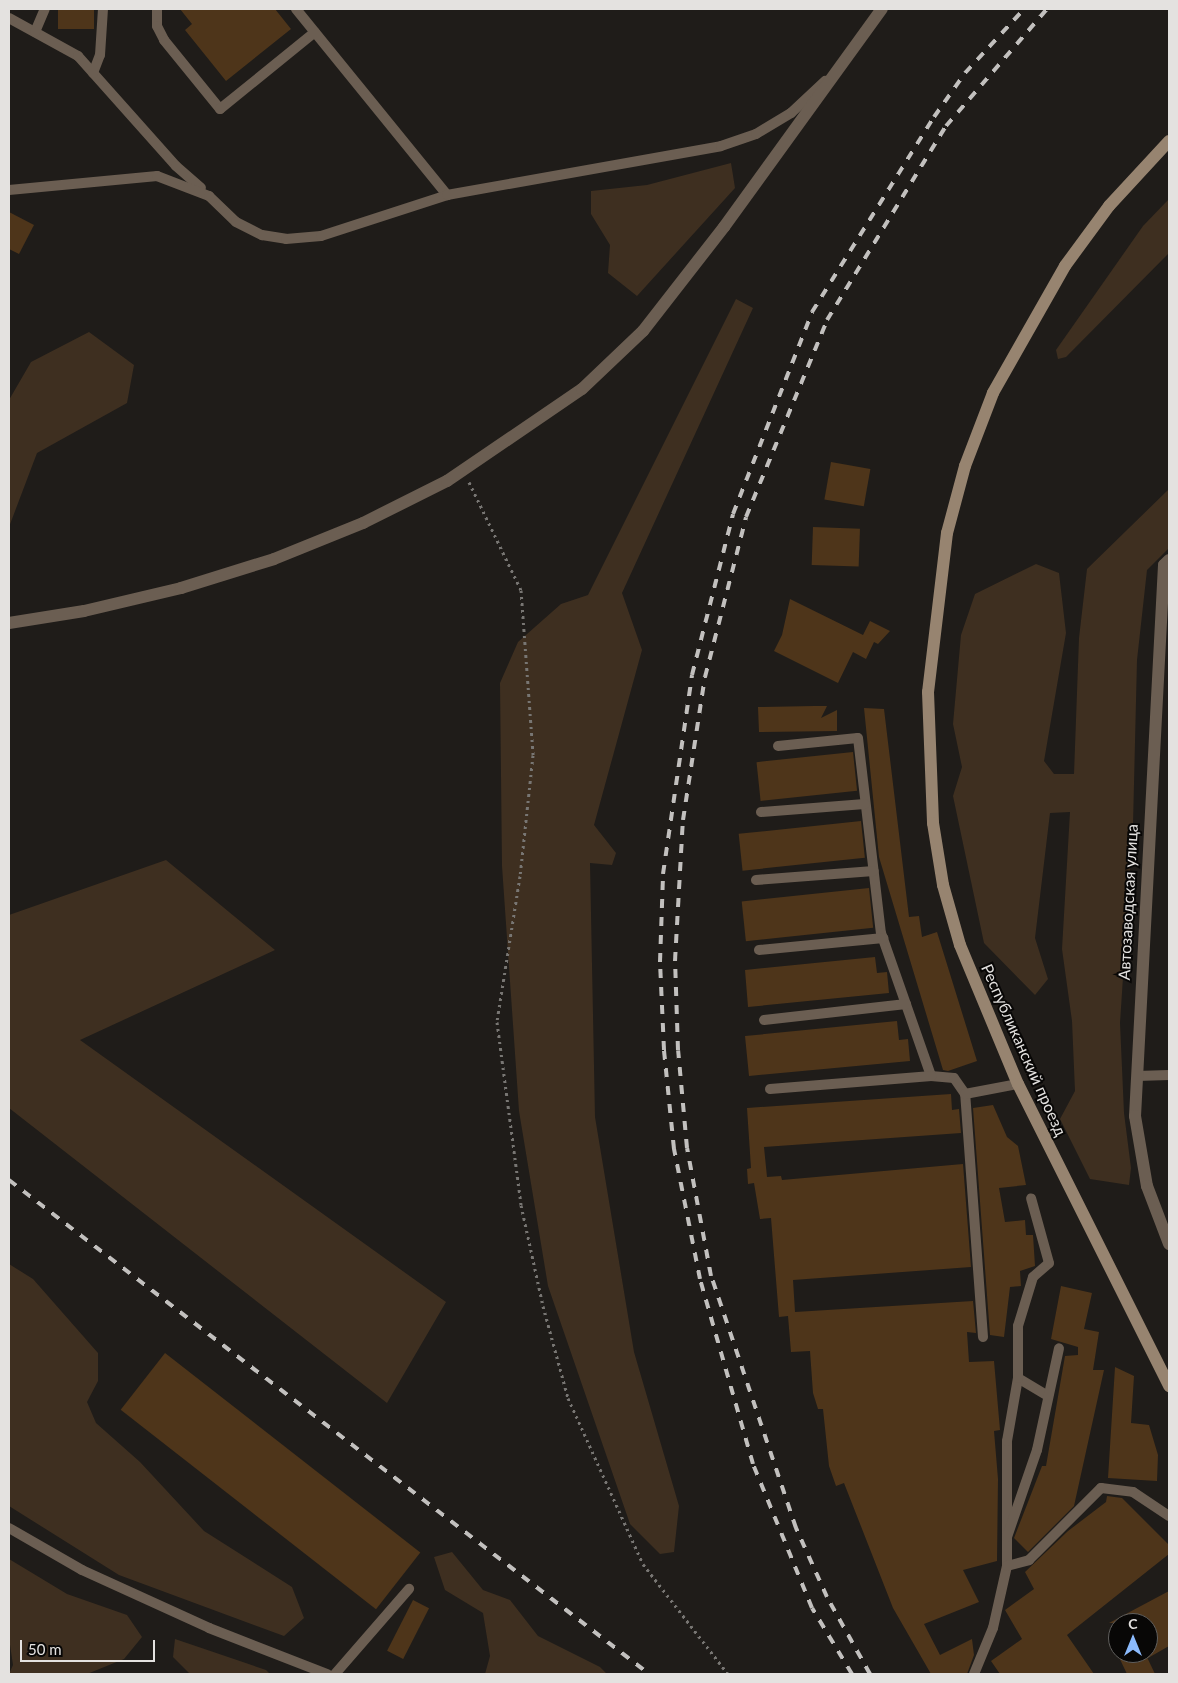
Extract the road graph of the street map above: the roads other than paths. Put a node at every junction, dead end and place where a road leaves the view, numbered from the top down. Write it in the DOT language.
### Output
graph roads {
  1 [pos="45,9"];
  2 [pos="103,9"];
  3 [pos="156,9"];
  4 [pos="296,9"];
  5 [pos="882,9"];
  6 [pos="9,18"];
  7 [pos="35,32"];
  8 [pos="315,32"];
  9 [pos="835,72"];
  10 [pos="93,73"];
  11 [pos="1169,141"];
  12 [pos="9,190"];
  13 [pos="447,195"];
  14 [pos="209,196"];
  15 [pos="1169,560"];
  16 [pos="9,622"];
  17 [pos="778,746"];
  18 [pos="866,804"];
  19 [pos="761,812"];
  20 [pos="874,871"];
  21 [pos="756,880"];
  22 [pos="883,938"];
  23 [pos="759,950"];
  24 [pos="906,1004"];
  25 [pos="764,1020"];
  26 [pos="1169,1075"];
  27 [pos="931,1076"];
  28 [pos="1137,1076"];
  29 [pos="1018,1084"];
  30 [pos="770,1089"];
  31 [pos="964,1094"];
  32 [pos="1031,1198"];
  33 [pos="1169,1244"];
  34 [pos="983,1337"];
  35 [pos="1059,1348"];
  36 [pos="1018,1378"];
  37 [pos="1169,1386"];
  38 [pos="1048,1396"];
  39 [pos="1169,1516"];
  40 [pos="9,1528"];
  41 [pos="1007,1537"];
  42 [pos="1007,1566"];
  43 [pos="409,1589"];
  44 [pos="327,1674"];
  45 [pos="334,1674"];
  46 [pos="974,1674"];
  1 -- 7 [label="lane"];
  2 -- 10 [label="lane"];
  3 -- 8 [label="lane"];
  4 -- 8 [label="lane"];
  5 -- 9 [label="street"];
  6 -- 7 [label="lane"];
  7 -- 10 [label="lane"];
  8 -- 13 [label="lane"];
  9 -- 13 [label="lane"];
  9 -- 16 [label="street"];
  10 -- 14 [label="lane"];
  11 -- 29 [label="street, Республиканский проезд"];
  12 -- 14 [label="lane"];
  13 -- 14 [label="lane"];
  15 -- 28 [label="street, Автозаводская улица"];
  17 -- 18 [label="lane"];
  18 -- 19 [label="lane"];
  18 -- 20 [label="lane"];
  20 -- 21 [label="lane"];
  20 -- 22 [label="lane"];
  22 -- 23 [label="lane"];
  22 -- 24 [label="lane"];
  24 -- 25 [label="lane"];
  24 -- 27 [label="lane"];
  26 -- 28 [label="lane"];
  27 -- 30 [label="lane"];
  27 -- 31 [label="lane"];
  28 -- 33 [label="street, Автозаводская улица"];
  29 -- 31 [label="lane"];
  29 -- 37 [label="street, Республиканский проезд"];
  31 -- 34 [label="lane"];
  32 -- 36 [label="lane"];
  35 -- 38 [label="lane"];
  36 -- 38 [label="lane"];
  36 -- 41 [label="lane"];
  38 -- 41 [label="lane"];
  39 -- 42 [label="lane"];
  40 -- 44 [label="lane"];
  41 -- 42 [label="lane"];
  42 -- 46 [label="lane"];
  43 -- 45 [label="lane"];
}
